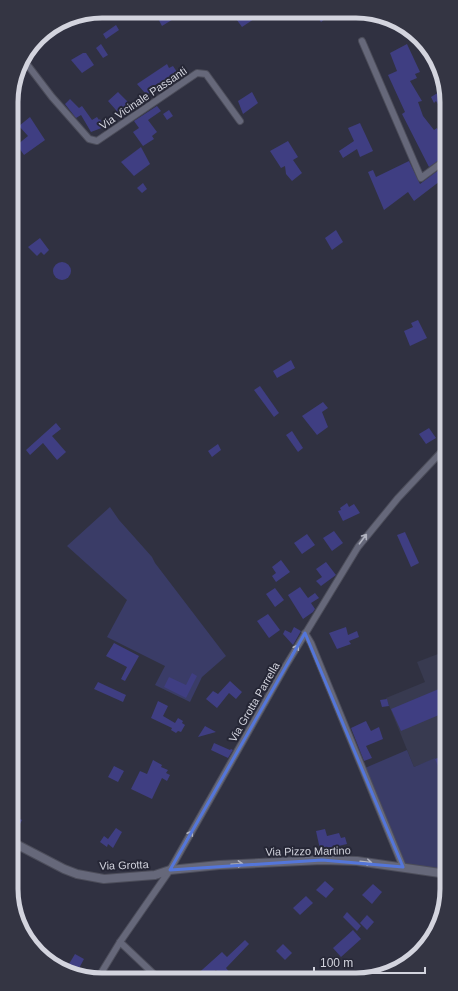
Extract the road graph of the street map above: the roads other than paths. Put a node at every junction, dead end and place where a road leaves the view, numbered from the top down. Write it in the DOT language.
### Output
graph roads {
  1 [pos="362,41"];
  2 [pos="27,65"];
  3 [pos="240,121"];
  4 [pos="440,164"];
  5 [pos="440,453"];
  6 [pos="305,633"];
  7 [pos="18,845"];
  8 [pos="403,866"];
  9 [pos="170,870"];
  10 [pos="440,873"];
  11 [pos="120,942"];
  12 [pos="101,973"];
  13 [pos="153,973"];
  1 -- 4 [label="street"];
  2 -- 3 [label="street, Via Vicinale Passanti"];
  6 -- 5 [label="street, Via Grotta Parrella, one-way"];
  6 -- 8 [label="street"];
  9 -- 6 [label="street, Via Grotta Parrella, one-way"];
  7 -- 9 [label="street, Via Grotta"];
  9 -- 8 [label="street, Via Pizzo Martino, one-way"];
  8 -- 10 [label="street, Via Pizzo Martino"];
  9 -- 11 [label="street, Via Grotta Parrella"];
  11 -- 12 [label="street, Via Grotta Parrella"];
  11 -- 13 [label="street"];
}
